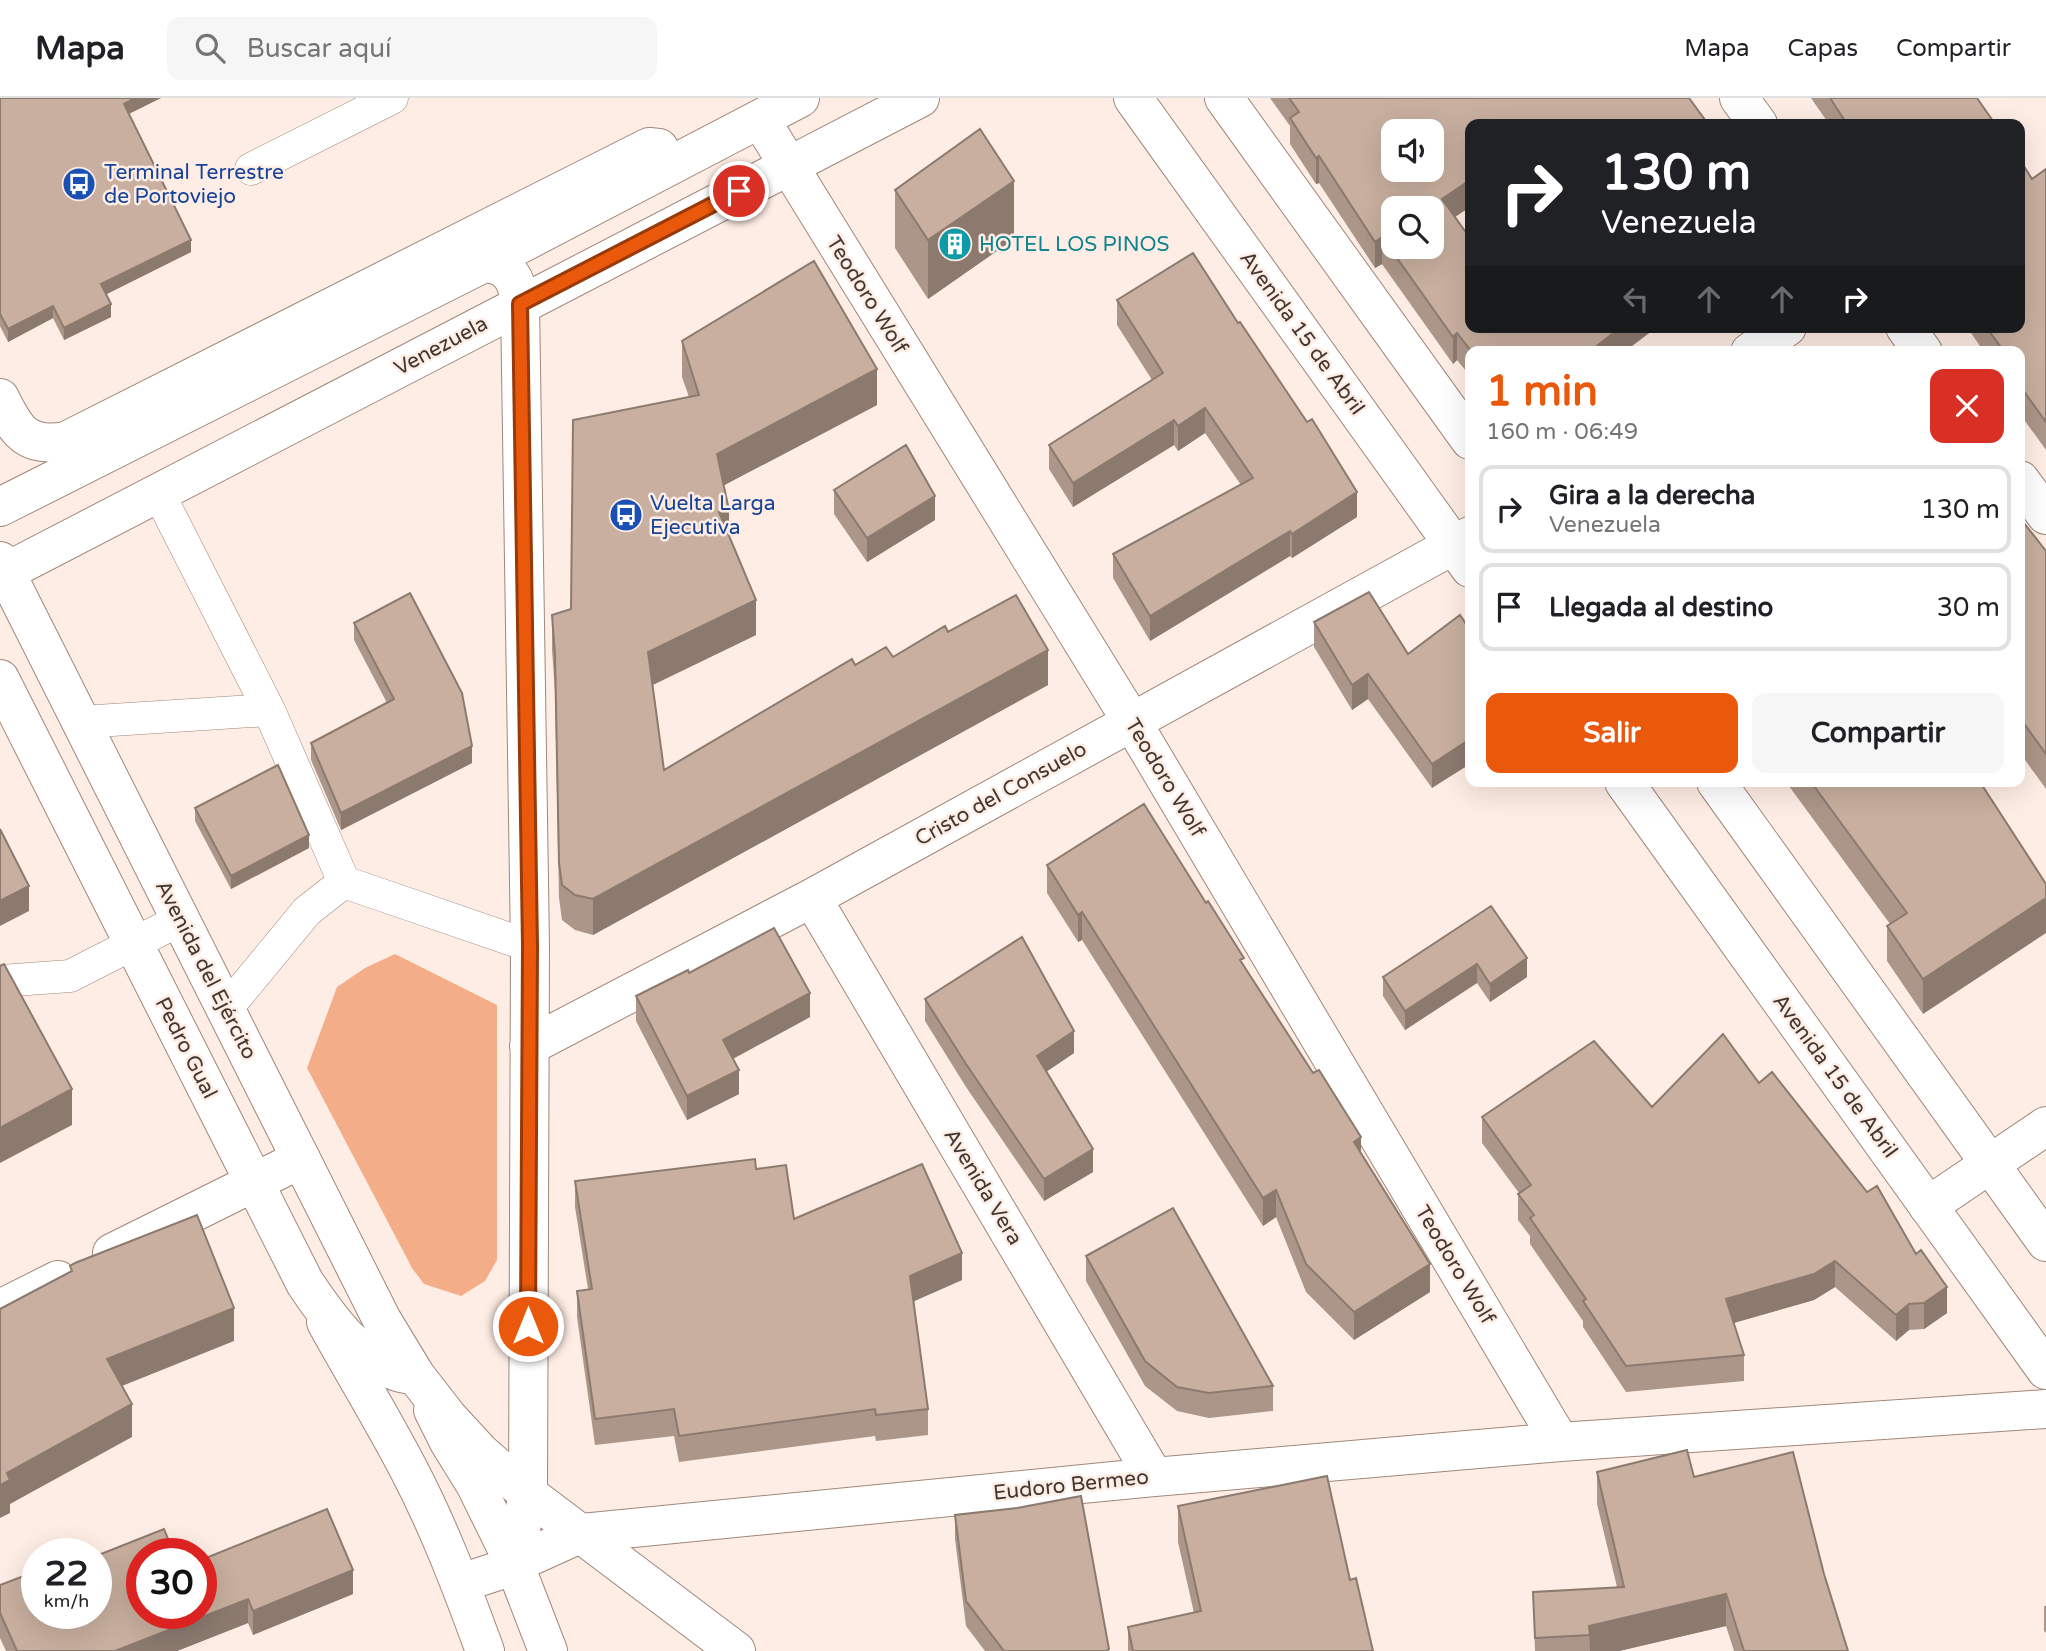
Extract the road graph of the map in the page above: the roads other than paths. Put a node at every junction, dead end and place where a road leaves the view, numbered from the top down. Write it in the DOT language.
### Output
graph roads {
  1 [pos="392,98"];
  2 [pos="800,98"];
  3 [pos="920,98"];
  4 [pos="1133,98"];
  5 [pos="1224,98"];
  6 [pos="1739,98"];
  7 [pos="754,109"];
  8 [pos="1754,119"];
  9 [pos="703,150"];
  10 [pos="787,166"];
  11 [pos="251,169"];
  12 [pos="484,263"];
  13 [pos="520,304"];
  14 [pos="1778,333"];
  15 [pos="1759,346"];
  16 [pos="0,398"];
  17 [pos="1465,433"];
  18 [pos="2025,487"];
  19 [pos="159,494"];
  20 [pos="0,507"];
  21 [pos="2046,515"];
  22 [pos="1465,550"];
  23 [pos="2,570"];
  24 [pos="0,679"];
  25 [pos="269,710"];
  26 [pos="81,722"];
  27 [pos="1132,722"];
  28 [pos="1628,787"];
  29 [pos="1720,787"];
  30 [pos="344,882"];
  31 [pos="812,898"];
  32 [pos="180,920"];
  33 [pos="133,944"];
  34 [pos="530,946"];
  35 [pos="0,981"];
  36 [pos="227,1008"];
  37 [pos="529,1046"];
  38 [pos="2046,1126"];
  39 [pos="301,1159"];
  40 [pos="1991,1163"];
  41 [pos="254,1182"];
  42 [pos="1928,1206"];
  43 [pos="2046,1242"];
  44 [pos="304,1283"];
  45 [pos="0,1309"];
  46 [pos="2046,1370"];
  47 [pos="416,1376"];
  48 [pos="2046,1409"];
  49 [pos="1560,1442"];
  50 [pos="1154,1476"];
  51 [pos="528,1494"];
  52 [pos="582,1533"];
  53 [pos="514,1563"];
  54 [pos="461,1583"];
  55 [pos="485,1651"];
  56 [pos="548,1651"];
  57 [pos="736,1651"];
  1 -- 11 [label="lane"];
  2 -- 7 [label="main road"];
  3 -- 10 [label="main road, Venezuela"];
  4 -- 22 [label="main road, Avenida 15 de Abril"];
  5 -- 17 [label="main road"];
  6 -- 8 [label="main road"];
  7 -- 9 [label="main road"];
  7 -- 10 [label="main road, Teodoro Wolf"];
  9 -- 12 [label="main road"];
  9 -- 16 [label="main road"];
  10 -- 13 [label="main road, Venezuela"];
  10 -- 27 [label="main road, Teodoro Wolf"];
  12 -- 13 [label="main road"];
  12 -- 20 [label="main road"];
  13 -- 19 [label="main road, Venezuela"];
  13 -- 34 [label="main road"];
  14 -- 15 [label="main road"];
  18 -- 21 [label="main road"];
  19 -- 23 [label="main road, Venezuela"];
  19 -- 25 [label="lane"];
  22 -- 27 [label="main road, Cristo del Consuelo"];
  23 -- 26 [label="main road, Avenida del Ejército"];
  24 -- 33 [label="main road, Pedro Gual"];
  25 -- 26 [label="lane"];
  25 -- 30 [label="lane"];
  26 -- 32 [label="main road, Avenida del Ejército"];
  27 -- 31 [label="main road, Cristo del Consuelo"];
  27 -- 49 [label="main road, Teodoro Wolf"];
  28 -- 42 [label="main road, Avenida 15 de Abril"];
  29 -- 40 [label="main road"];
  30 -- 34 [label="lane"];
  30 -- 36 [label="lane"];
  31 -- 37 [label="main road, Cristo del Consuelo"];
  31 -- 50 [label="main road, Avenida Vera"];
  32 -- 33 [label="lane"];
  32 -- 36 [label="main road, Avenida del Ejército"];
  33 -- 35 [label="lane"];
  33 -- 41 [label="main road, Pedro Gual"];
  34 -- 37 [label="main road"];
  36 -- 39 [label="main road, Avenida del Ejército"];
  37 -- 51 [label="main road"];
  38 -- 40 [label="main road"];
  39 -- 41 [label="main road"];
  39 -- 47 [label="main road, Avenida del Ejército"];
  40 -- 42 [label="main road"];
  40 -- 43 [label="main road"];
  41 -- 44 [label="main road, Pedro Gual"];
  41 -- 45 [label="main road"];
  42 -- 46 [label="main road, Avenida 15 de Abril"];
  44 -- 47 [label="main road, Pedro Gual"];
  44 -- 54 [label="main road"];
  47 -- 51 [label="main road, Avenida del Ejército"];
  47 -- 53 [label="main road, Avenida del Ejército"];
  48 -- 49 [label="main road, Eudoro Bermeo"];
  49 -- 50 [label="main road, Eudoro Bermeo"];
  50 -- 52 [label="main road, Eudoro Bermeo"];
  51 -- 52 [label="main road, Avenida del Ejército"];
  51 -- 53 [label="main road"];
  52 -- 53 [label="main road"];
  52 -- 57 [label="main road, Avenida del Ejército"];
  53 -- 54 [label="main road"];
  53 -- 56 [label="main road, Avenida del Ejército"];
  54 -- 55 [label="main road"];
}
